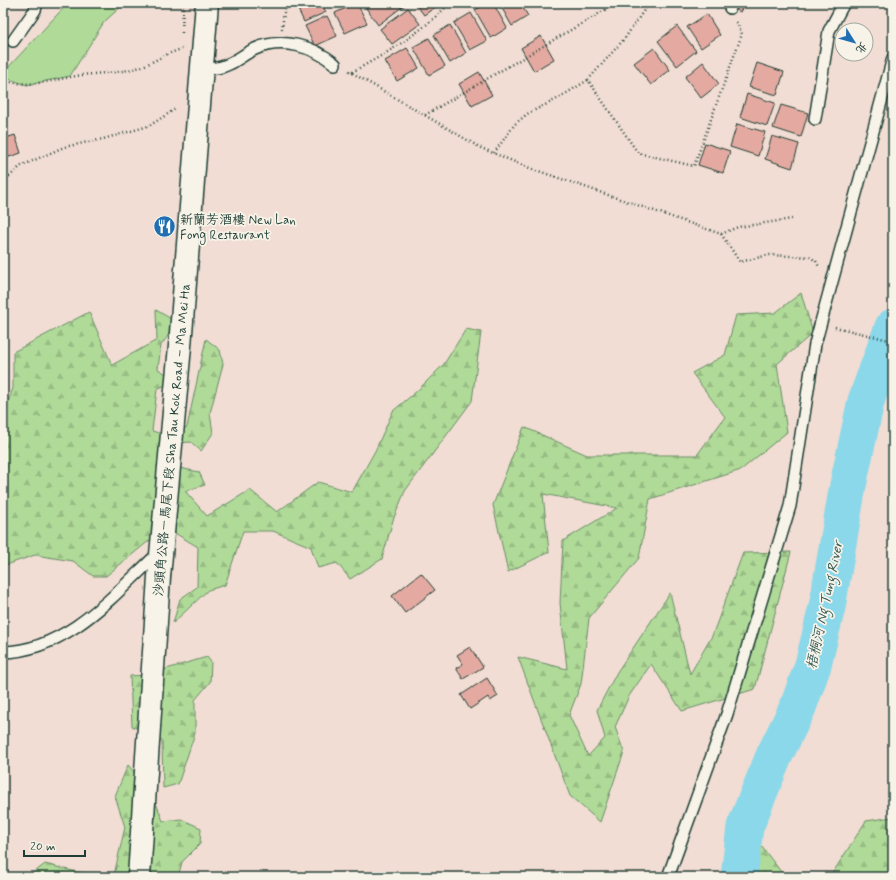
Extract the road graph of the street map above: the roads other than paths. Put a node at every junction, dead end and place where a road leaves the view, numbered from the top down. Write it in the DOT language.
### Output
graph roads {
  1 [pos="37,3"];
  2 [pos="206,3"];
  3 [pos="844,3"];
  4 [pos="13,41"];
  5 [pos="893,58"];
  6 [pos="335,64"];
  7 [pos="201,67"];
  8 [pos="815,119"];
  9 [pos="162,550"];
  10 [pos="3,652"];
  11 [pos="138,877"];
  12 [pos="668,877"];
  1 -- 4 [label="lane"];
  2 -- 7 [label="main road, 沙頭角公路－馬尾下段 Sha Tau Kok Road – Ma Mei Ha"];
  3 -- 8 [label="lane"];
  5 -- 12 [label="lane"];
  6 -- 7 [label="lane"];
  7 -- 9 [label="main road, 沙頭角公路－馬尾下段 Sha Tau Kok Road – Ma Mei Ha"];
  9 -- 10 [label="lane"];
  9 -- 11 [label="main road, 沙頭角公路－馬尾下段 Sha Tau Kok Road – Ma Mei Ha"];
}
